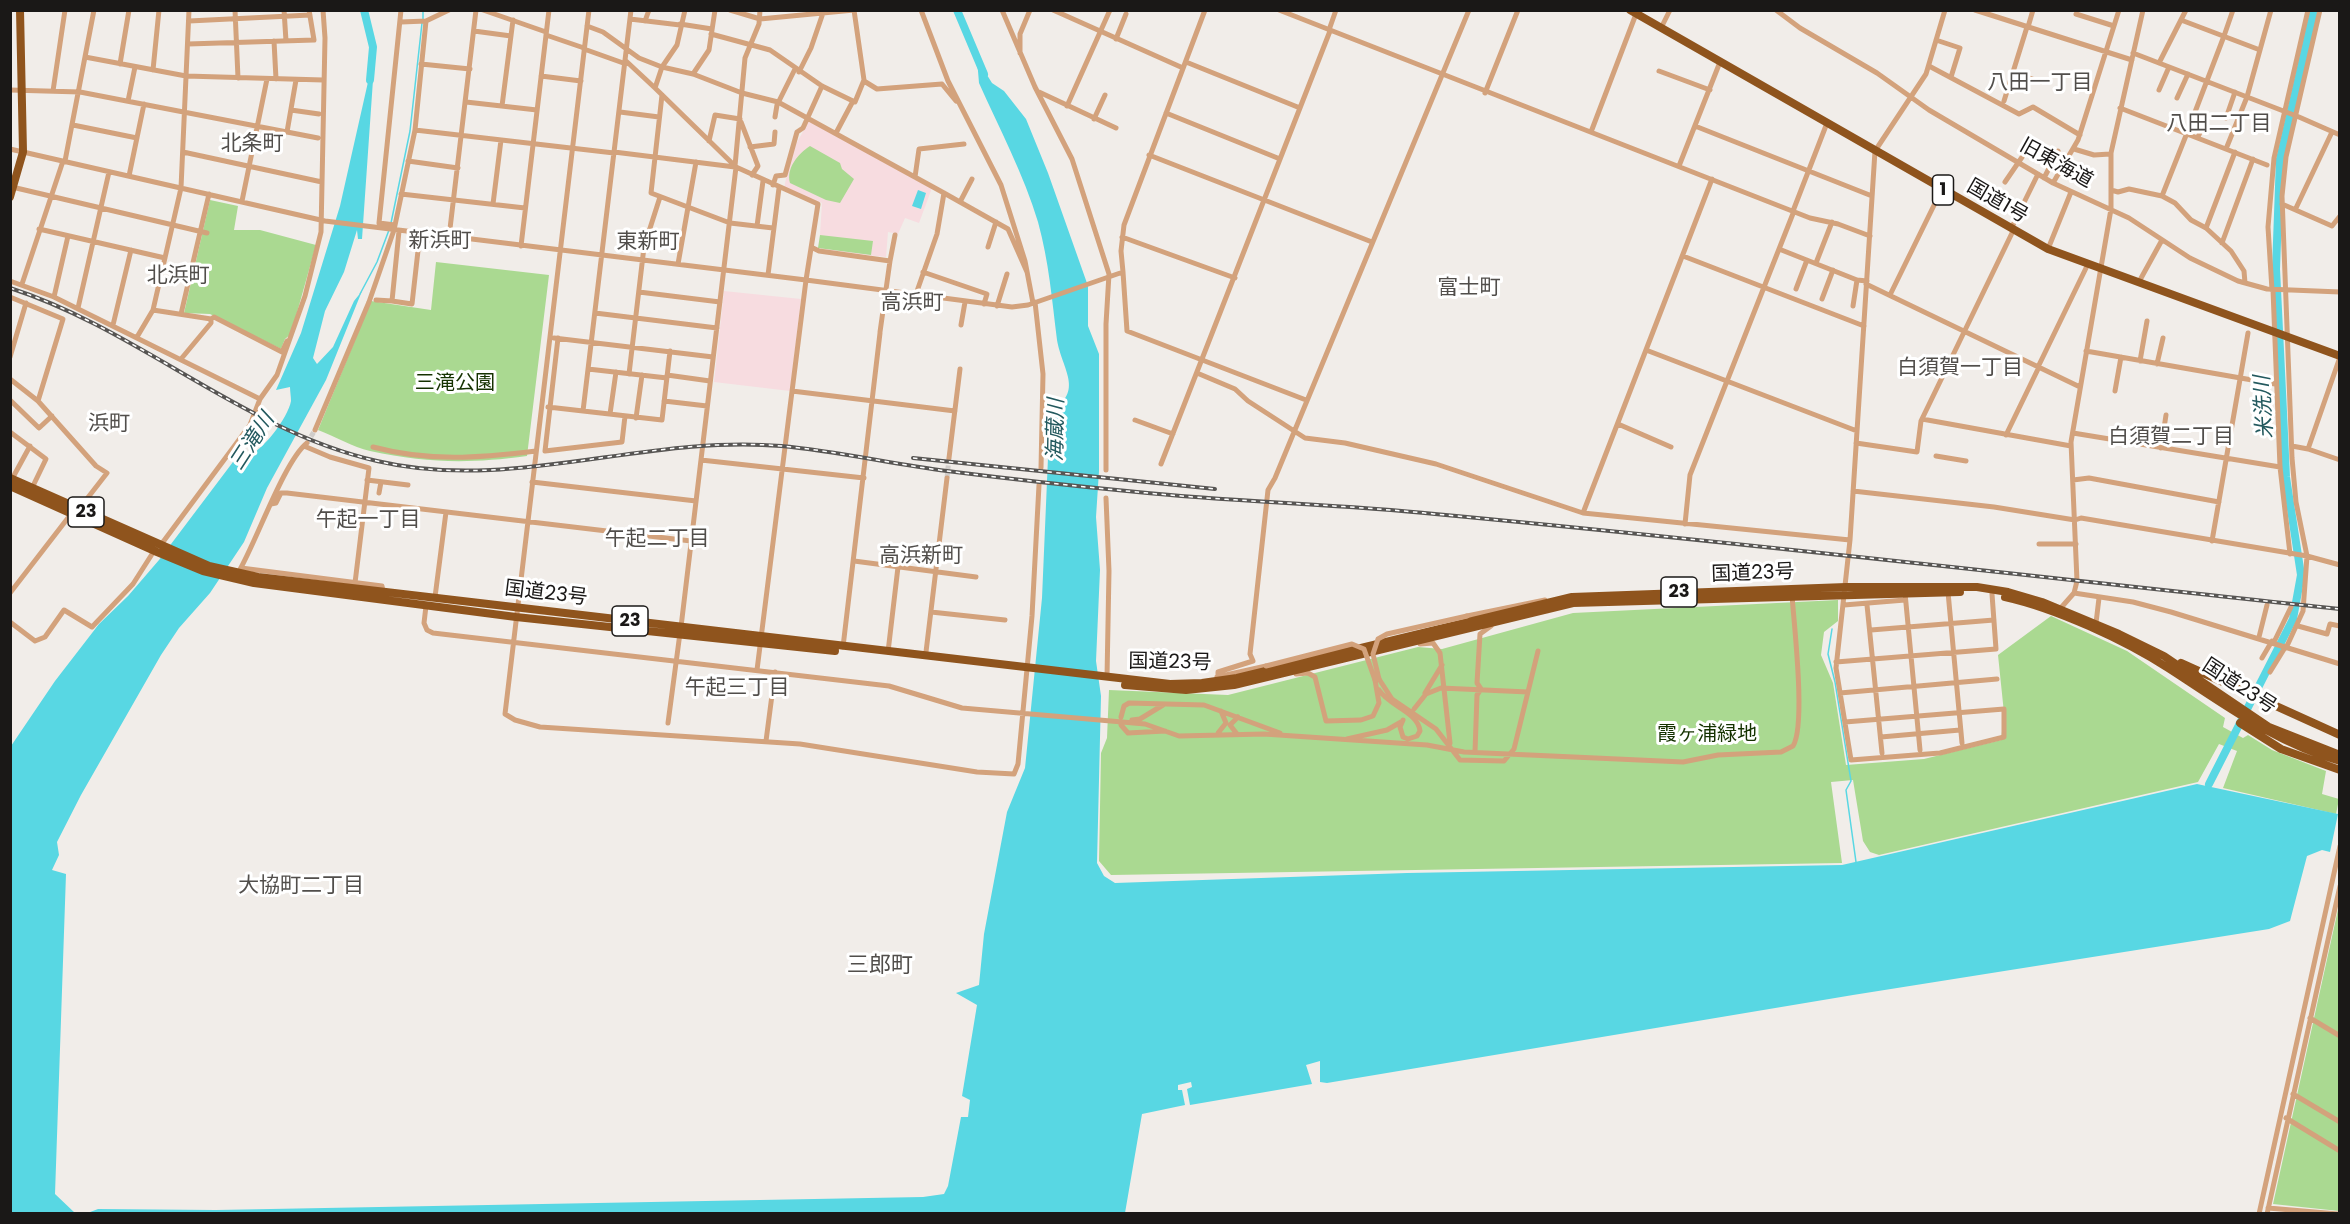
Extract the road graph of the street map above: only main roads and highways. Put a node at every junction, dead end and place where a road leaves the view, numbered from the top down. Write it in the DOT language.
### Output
graph roads {
  1 [pos="20,10"];
  2 [pos="1633,12"];
  3 [pos="12,187"];
  4 [pos="10,197"];
  5 [pos="2340,357"];
  6 [pos="11,481"];
  7 [pos="75,512"];
  8 [pos="236,573"];
  9 [pos="1846,591"];
  10 [pos="2059,611"];
  11 [pos="680,631"];
  12 [pos="762,640"];
  13 [pos="2164,656"];
  14 [pos="1028,670"];
  15 [pos="1104,679"];
  16 [pos="2233,712"];
  17 [pos="2249,722"];
  18 [pos="2340,735"];
  19 [pos="2285,738"];
  20 [pos="2340,755"];
  21 [pos="2340,762"];
  22 [pos="2340,770"];
  1 -- 3 [label="highway"];
  2 -- 5 [label="highway, 国道1号 / 1"];
  3 -- 4 [label="highway"];
  6 -- 7 [label="highway, 国道23号 / 23"];
  6 -- 7 [label="highway, 国道23号 / 23"];
  7 -- 8 [label="highway, 国道23号 / 23"];
  8 -- 11 [label="highway, 国道23号 / 23"];
  8 -- 11 [label="highway, 国道23号 / 23"];
  9 -- 10 [label="highway, 国道23号 / 23"];
  9 -- 10 [label="highway, 国道23号 / 23"];
  9 -- 15 [label="highway, 国道23号 / 23"];
  9 -- 15 [label="highway, 国道23号 / 23"];
  10 -- 13 [label="highway, 国道23号 / 23"];
  10 -- 16 [label="highway, 国道23号 / 23"];
  11 -- 12 [label="highway, 国道23号 / 23"];
  12 -- 14 [label="highway, 国道23号 / 23"];
  12 -- 14 [label="highway, 国道23号 / 23"];
  13 -- 16 [label="highway, 国道23号 / 23"];
  13 -- 18 [label="highway, 国道23号"];
  14 -- 15 [label="highway, 国道23号 / 23"];
  16 -- 17 [label="highway, 国道23号 / 23"];
  17 -- 19 [label="highway, 国道23号 / 23"];
  17 -- 22 [label="highway"];
  19 -- 20 [label="highway, 国道23号 / 23"];
  19 -- 21 [label="highway, 国道23号 / 23"];
}
